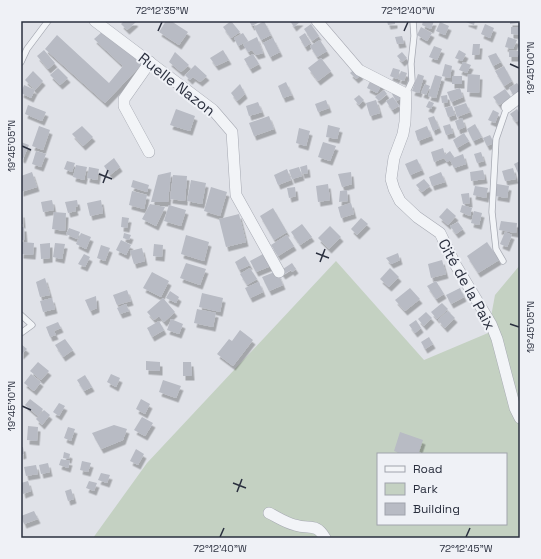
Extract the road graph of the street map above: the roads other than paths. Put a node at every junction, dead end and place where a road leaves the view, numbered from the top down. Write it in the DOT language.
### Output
graph roads {
  1 [pos="48,21"];
  2 [pos="95,21"];
  3 [pos="317,21"];
  4 [pos="414,21"];
  5 [pos="21,62"];
  6 [pos="150,62"];
  7 [pos="406,94"];
  8 [pos="520,97"];
  9 [pos="507,107"];
  10 [pos="149,152"];
  11 [pos="502,261"];
  12 [pos="279,272"];
  13 [pos="21,315"];
  14 [pos="21,333"];
  15 [pos="520,418"];
  16 [pos="269,513"];
  17 [pos="325,538"];
  1 -- 5 [label="lane"];
  2 -- 6 [label="street, Ruelle Nazon"];
  3 -- 7 [label="street"];
  4 -- 7 [label="lane"];
  6 -- 10 [label="street"];
  6 -- 12 [label="street, Ruelle Nazon"];
  7 -- 15 [label="street, Cité de la Paix"];
  8 -- 9 [label="street"];
  9 -- 11 [label="lane"];
  13 -- 14 [label="lane"];
  16 -- 17 [label="street"];
}
